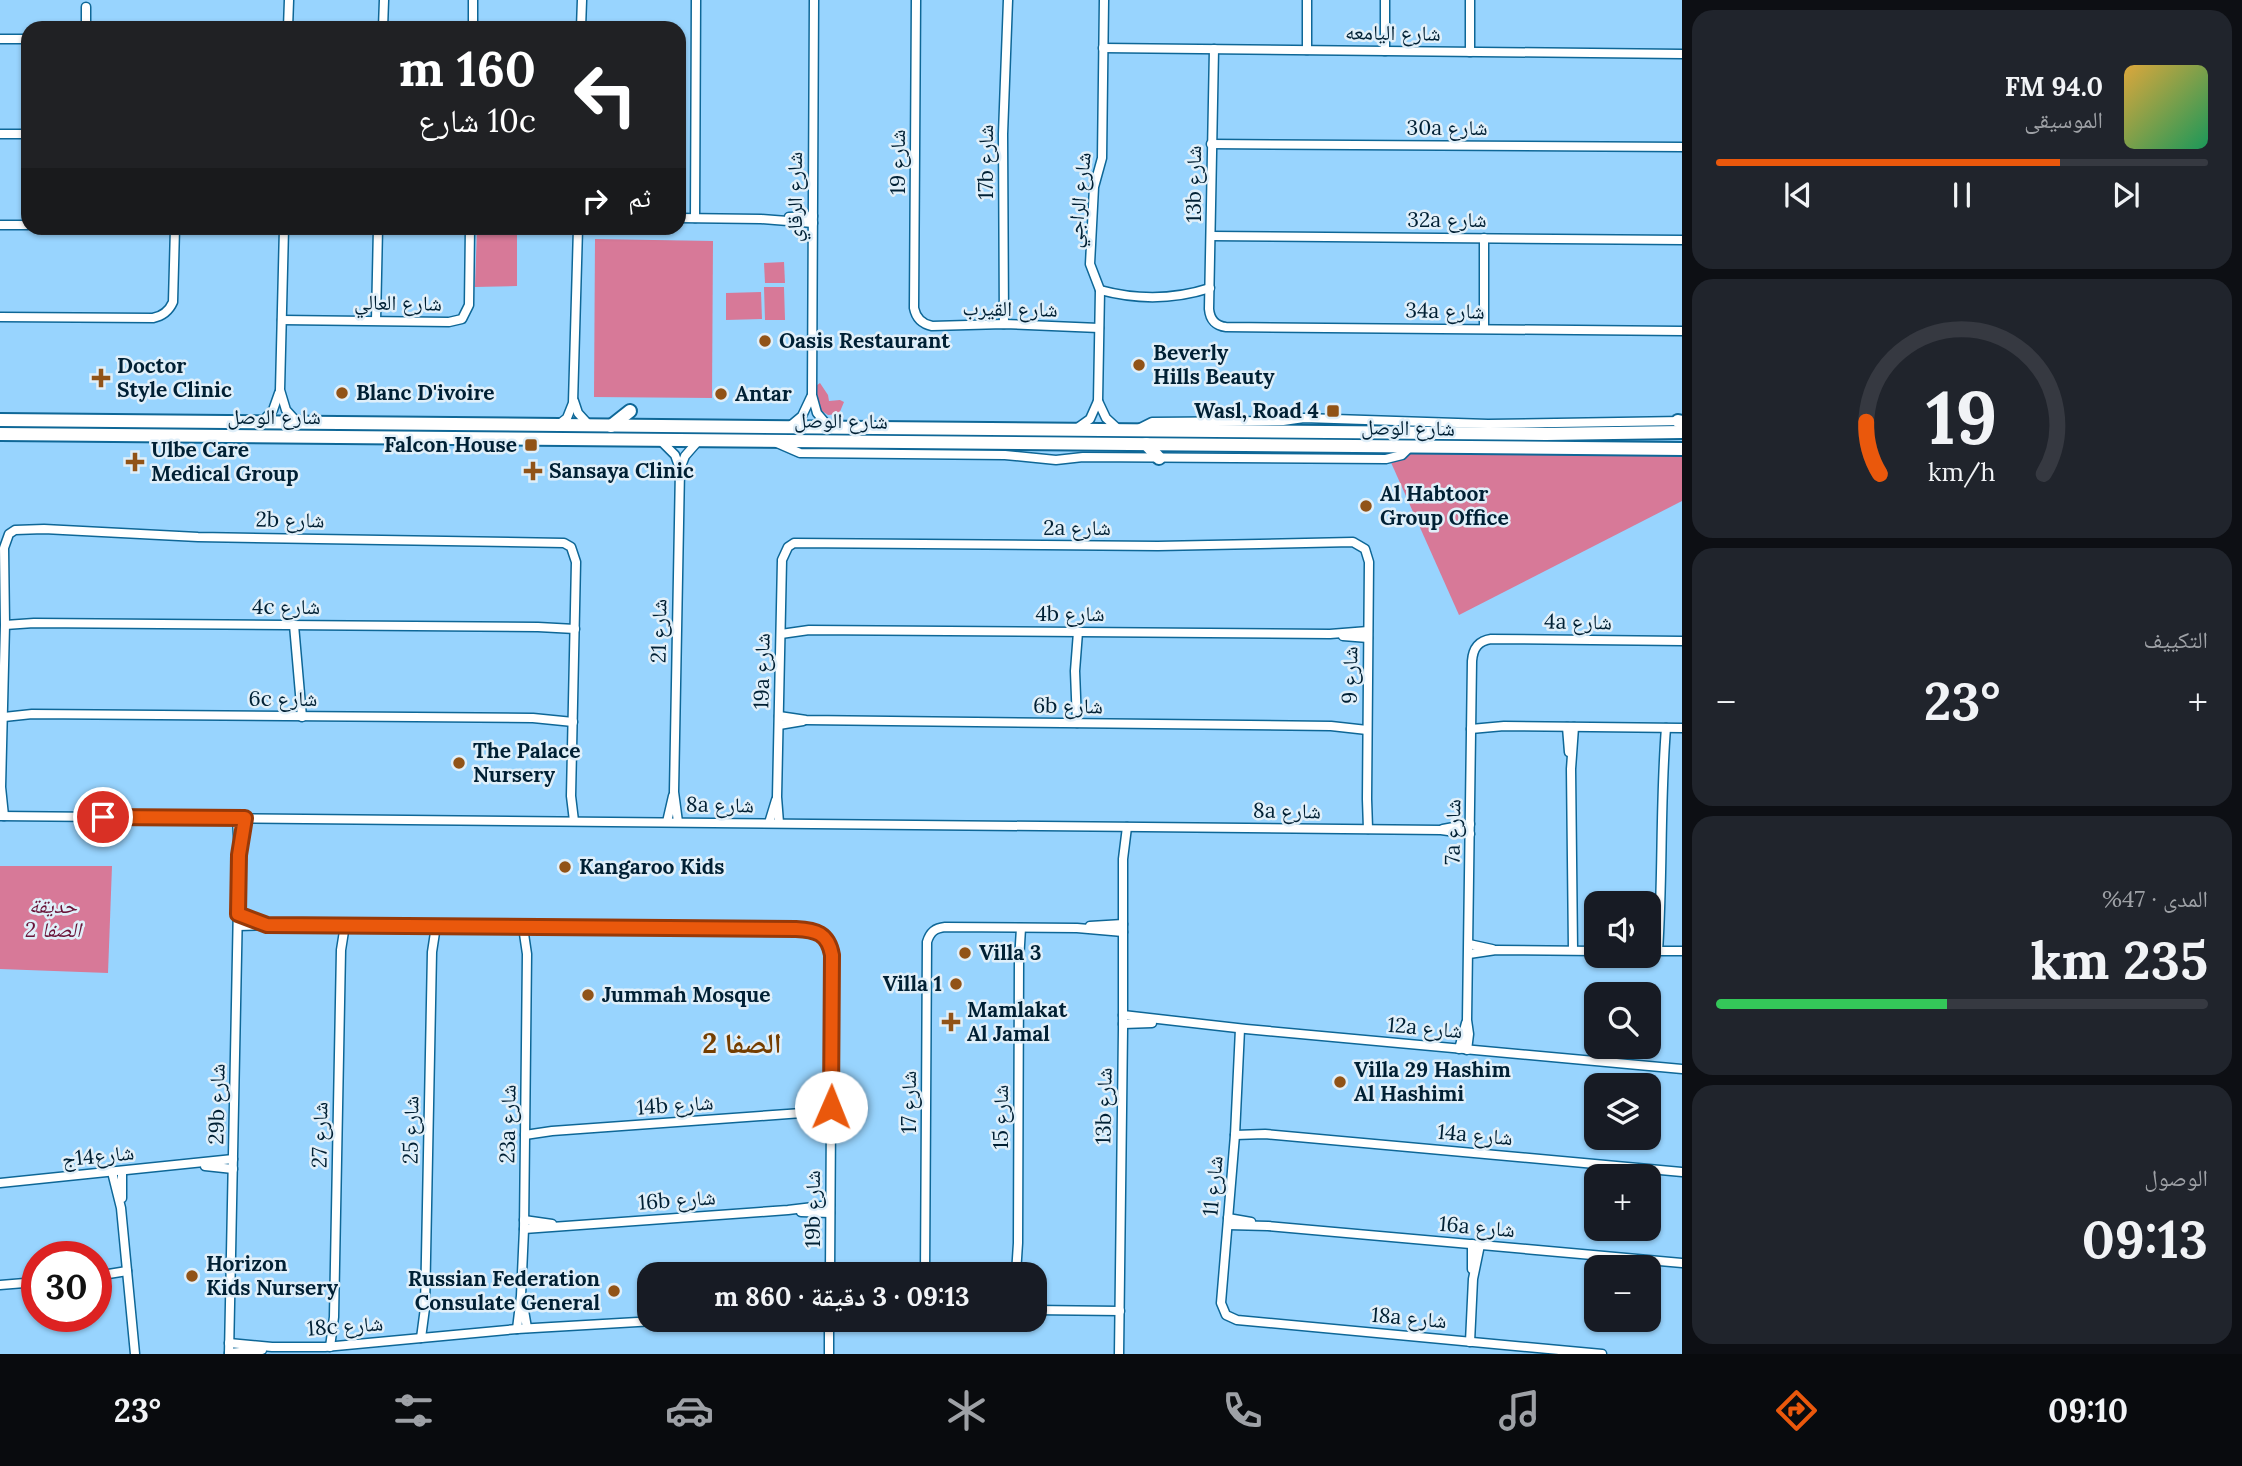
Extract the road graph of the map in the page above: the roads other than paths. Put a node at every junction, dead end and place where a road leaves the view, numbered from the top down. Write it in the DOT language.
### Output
graph roads {
  1 [pos="289,0"];
  2 [pos="384,0"];
  3 [pos="473,0"];
  4 [pos="582,0"];
  5 [pos="696,0"];
  6 [pos="814,0"];
  7 [pos="916,0"];
  8 [pos="1008,0"];
  9 [pos="1104,0"];
  10 [pos="1307,0"];
  11 [pos="1385,0"];
  12 [pos="1470,0"];
  13 [pos="86,7"];
  14 [pos="86,21"];
  15 [pos="288,21"];
  16 [pos="383,21"];
  17 [pos="473,21"];
  18 [pos="582,21"];
  19 [pos="0,39"];
  20 [pos="21,39"];
  21 [pos="1103,48"];
  22 [pos="1214,49"];
  23 [pos="1307,50"];
  24 [pos="1385,51"];
  25 [pos="1469,52"];
  26 [pos="1682,54"];
  27 [pos="0,134"];
  28 [pos="21,134"];
  29 [pos="1211,145"];
  30 [pos="1682,147"];
  31 [pos="686,218"];
  32 [pos="695,218"];
  33 [pos="813,220"];
  34 [pos="0,225"];
  35 [pos="21,225"];
  36 [pos="175,235"];
  37 [pos="284,235"];
  38 [pos="378,235"];
  39 [pos="470,235"];
  40 [pos="578,235"];
  41 [pos="1211,236"];
  42 [pos="1484,238"];
  43 [pos="1682,240"];
  44 [pos="1210,288"];
  45 [pos="1100,290"];
  46 [pos="0,317"];
  47 [pos="1211,318"];
  48 [pos="282,320"];
  49 [pos="376,320"];
  50 [pos="921,322"];
  51 [pos="1004,324"];
  52 [pos="1099,328"];
  53 [pos="1484,328"];
  54 [pos="1682,331"];
  55 [pos="280,390"];
  56 [pos="812,395"];
  57 [pos="573,398"];
  58 [pos="1098,401"];
  59 [pos="630,411"];
  60 [pos="0,420"];
  61 [pos="261,423"];
  62 [pos="298,423"];
  63 [pos="1681,424"];
  64 [pos="558,425"];
  65 [pos="589,426"];
  66 [pos="611,426"];
  67 [pos="787,427"];
  68 [pos="832,428"];
  69 [pos="327,430"];
  70 [pos="1074,430"];
  71 [pos="1119,430"];
  72 [pos="0,434"];
  73 [pos="264,436"];
  74 [pos="660,440"];
  75 [pos="699,440"];
  76 [pos="771,440"];
  77 [pos="1146,444"];
  78 [pos="253,445"];
  79 [pos="1410,447"];
  80 [pos="1682,449"];
  81 [pos="1159,458"];
  82 [pos="680,469"];
  83 [pos="788,547"];
  84 [pos="1365,549"];
  85 [pos="5,621"];
  86 [pos="781,624"];
  87 [pos="298,625"];
  88 [pos="575,626"];
  89 [pos="809,629"];
  90 [pos="1075,632"];
  91 [pos="781,634"];
  92 [pos="1368,635"];
  93 [pos="1682,641"];
  94 [pos="1476,645"];
  95 [pos="4,714"];
  96 [pos="297,717"];
  97 [pos="573,719"];
  98 [pos="779,721"];
  99 [pos="1073,723"];
  100 [pos="1471,725"];
  101 [pos="1367,726"];
  102 [pos="1571,727"];
  103 [pos="1663,728"];
  104 [pos="1682,728"];
  105 [pos="1,790"];
  106 [pos="674,793"];
  107 [pos="777,797"];
  108 [pos="2,816"];
  109 [pos="241,818"];
  110 [pos="570,821"];
  111 [pos="667,822"];
  112 [pos="678,822"];
  113 [pos="769,823"];
  114 [pos="779,824"];
  115 [pos="1123,827"];
  116 [pos="1364,829"];
  117 [pos="1470,829"];
  118 [pos="238,914"];
  119 [pos="267,925"];
  120 [pos="341,925"];
  121 [pos="238,926"];
  122 [pos="431,926"];
  123 [pos="527,927"];
  124 [pos="1017,928"];
  125 [pos="1124,928"];
  126 [pos="1469,944"];
  127 [pos="1495,950"];
  128 [pos="1568,950"];
  129 [pos="1584,951"];
  130 [pos="1662,951"];
  131 [pos="1682,951"];
  132 [pos="1469,954"];
  133 [pos="1123,1019"];
  134 [pos="1243,1029"];
  135 [pos="1463,1049"];
  136 [pos="1682,1069"];
  137 [pos="831,1107"];
  138 [pos="802,1113"];
  139 [pos="831,1119"];
  140 [pos="525,1130"];
  141 [pos="1236,1131"];
  142 [pos="233,1159"];
  143 [pos="199,1164"];
  144 [pos="233,1169"];
  145 [pos="122,1171"];
  146 [pos="112,1172"];
  147 [pos="1682,1172"];
  148 [pos="0,1183"];
  149 [pos="121,1208"];
  150 [pos="830,1209"];
  151 [pos="1228,1222"];
  152 [pos="524,1225"];
  153 [pos="1476,1245"];
  154 [pos="830,1262"];
  155 [pos="925,1262"];
  156 [pos="1017,1262"];
  157 [pos="1682,1263"];
  158 [pos="127,1274"];
  159 [pos="112,1275"];
  160 [pos="21,1284"];
  161 [pos="0,1286"];
  162 [pos="1221,1303"];
  163 [pos="1047,1310"];
  164 [pos="1120,1311"];
  165 [pos="637,1322"];
  166 [pos="522,1328"];
  167 [pos="829,1332"];
  168 [pos="426,1337"];
  169 [pos="1466,1341"];
  170 [pos="334,1346"];
  171 [pos="229,1350"];
  172 [pos="135,1354"];
  173 [pos="829,1354"];
  174 [pos="1119,1354"];
  175 [pos="1602,1354"];
  1 -- 15 [label="street"];
  2 -- 16 [label="street"];
  3 -- 17 [label="street"];
  4 -- 18 [label="street"];
  5 -- 32 [label="street"];
  6 -- 33 [label="street, شارع الرقاي"];
  7 -- 50 [label="street, شارع 19"];
  8 -- 51 [label="street, 17b شارع"];
  9 -- 21 [label="street, شارع الراجي"];
  10 -- 23 [label="street"];
  11 -- 24 [label="street"];
  12 -- 25 [label="street"];
  13 -- 14 [label="street"];
  19 -- 20 [label="street"];
  21 -- 22 [label="street, شارع اليامعه"];
  21 -- 45 [label="street, شارع الراجي"];
  22 -- 23 [label="street, شارع اليامعه"];
  22 -- 29 [label="street, 13b شارع"];
  23 -- 24 [label="street, شارع اليامعه"];
  24 -- 25 [label="street, شارع اليامعه"];
  25 -- 26 [label="street, شارع اليامعه"];
  27 -- 28 [label="street"];
  29 -- 30 [label="street, 30a شارع"];
  29 -- 41 [label="street, 13b شارع"];
  31 -- 32 [label="street"];
  32 -- 33 [label="street"];
  33 -- 56 [label="street, شارع الرقاي"];
  34 -- 35 [label="street"];
  36 -- 46 [label="street"];
  37 -- 48 [label="street"];
  38 -- 49 [label="street"];
  39 -- 49 [label="street, شارع العالي"];
  40 -- 57 [label="street"];
  41 -- 42 [label="street, 32a شارع"];
  41 -- 44 [label="street, 13b شارع"];
  42 -- 43 [label="street, 32a شارع"];
  42 -- 53 [label="street"];
  44 -- 45 [label="street"];
  44 -- 47 [label="street, 13b شارع"];
  45 -- 52 [label="street, شارع الراجي"];
  47 -- 53 [label="street, 34a شارع"];
  48 -- 49 [label="street, شارع العالي"];
  48 -- 55 [label="street"];
  50 -- 51 [label="street, شارع القيرب"];
  51 -- 52 [label="street, شارع القيرب"];
  52 -- 58 [label="street, شارع الراجي"];
  53 -- 54 [label="street, 34a شارع"];
  55 -- 61 [label="street"];
  55 -- 62 [label="street"];
  56 -- 67 [label="street"];
  56 -- 68 [label="street, شارع الرقاي"];
  57 -- 64 [label="street"];
  57 -- 65 [label="street"];
  58 -- 70 [label="street"];
  58 -- 71 [label="street"];
  59 -- 66 [label="main road"];
  60 -- 61 [label="main road, شارع الوصل"];
  61 -- 62 [label="main road, شارع الوصل"];
  62 -- 69 [label="main road, شارع الوصل"];
  63 -- 71 [label="main road, شارع الوصل"];
  64 -- 65 [label="main road, شارع الوصل"];
  64 -- 69 [label="main road, شارع الوصل"];
  65 -- 66 [label="main road, شارع الوصل"];
  66 -- 67 [label="main road, شارع الوصل"];
  67 -- 68 [label="main road, شارع الوصل"];
  68 -- 70 [label="main road, شارع الوصل"];
  69 -- 73 [label="main road, شارع الوصل"];
  69 -- 74 [label="main road, شارع الوصل"];
  70 -- 71 [label="main road, شارع الوصل"];
  72 -- 73 [label="main road, شارع الوصل"];
  73 -- 78 [label="main road"];
  74 -- 75 [label="main road, شارع الوصل"];
  74 -- 82 [label="street"];
  75 -- 76 [label="main road, شارع الوصل"];
  75 -- 82 [label="street"];
  76 -- 77 [label="main road, شارع الوصل"];
  76 -- 81 [label="street"];
  77 -- 79 [label="main road, شارع الوصل"];
  77 -- 81 [label="main road"];
  79 -- 80 [label="main road, شارع الوصل"];
  79 -- 81 [label="street"];
  82 -- 106 [label="street, شارع 21"];
  83 -- 84 [label="street, 2a شارع"];
  83 -- 86 [label="street, 19a شارع"];
  84 -- 92 [label="street, شارع 9"];
  85 -- 87 [label="street, 4c شارع"];
  85 -- 88 [label="street, 2b شارع"];
  85 -- 95 [label="street"];
  86 -- 89 [label="street, 4b شارع"];
  86 -- 91 [label="street, 19a شارع"];
  87 -- 88 [label="street, 4c شارع"];
  87 -- 96 [label="street"];
  88 -- 97 [label="street"];
  89 -- 90 [label="street, 4b شارع"];
  89 -- 91 [label="street, 4b شارع"];
  90 -- 92 [label="street, 4b شارع"];
  90 -- 99 [label="street"];
  91 -- 98 [label="street, 19a شارع"];
  92 -- 101 [label="street, شارع 9"];
  93 -- 94 [label="street, 4a شارع"];
  94 -- 100 [label="street, 7a شارع"];
  95 -- 96 [label="street, 6c شارع"];
  95 -- 105 [label="street"];
  96 -- 97 [label="street, 6c شارع"];
  97 -- 110 [label="street"];
  98 -- 99 [label="street, 6b شارع"];
  98 -- 107 [label="street, 19a شارع"];
  99 -- 101 [label="street, 6b شارع"];
  100 -- 102 [label="street"];
  100 -- 117 [label="street, 7a شارع"];
  101 -- 116 [label="street, شارع 9"];
  102 -- 103 [label="street"];
  102 -- 128 [label="street"];
  103 -- 104 [label="street"];
  103 -- 130 [label="street"];
  105 -- 108 [label="street"];
  106 -- 111 [label="street, شارع 21"];
  106 -- 112 [label="street, شارع 21"];
  107 -- 113 [label="street, 19a شارع"];
  107 -- 114 [label="street, 19a شارع"];
  108 -- 109 [label="street, 8a شارع"];
  109 -- 110 [label="street, 8a شارع"];
  109 -- 118 [label="street, 29b شارع"];
  110 -- 111 [label="street, 8a شارع"];
  111 -- 112 [label="street, 8a شارع"];
  112 -- 113 [label="street, 8a شارع"];
  113 -- 114 [label="street, 8a شارع"];
  114 -- 115 [label="street, 8a شارع"];
  115 -- 116 [label="street, 8a شارع"];
  115 -- 125 [label="street, 13b شارع"];
  116 -- 117 [label="street, 8a شارع"];
  117 -- 126 [label="street, 7a شارع"];
  118 -- 119 [label="street"];
  118 -- 121 [label="street, 29b شارع"];
  119 -- 120 [label="street"];
  119 -- 121 [label="street"];
  120 -- 122 [label="street"];
  120 -- 170 [label="street, شارع 27"];
  121 -- 142 [label="street, 29b شارع"];
  122 -- 123 [label="street"];
  122 -- 168 [label="street, شارع 25"];
  123 -- 137 [label="street, 19b شارع"];
  123 -- 140 [label="street, 23a شارع"];
  124 -- 125 [label="street"];
  124 -- 155 [label="street, شارع 17"];
  124 -- 156 [label="street, شارع 15"];
  125 -- 133 [label="street, 13b شارع"];
  126 -- 127 [label="street"];
  126 -- 132 [label="street, 7a شارع"];
  127 -- 128 [label="street"];
  127 -- 132 [label="street"];
  128 -- 129 [label="street"];
  130 -- 131 [label="street"];
  132 -- 135 [label="street, 7a شارع"];
  133 -- 134 [label="street, 12a شارع"];
  133 -- 164 [label="street, 13b شارع"];
  134 -- 135 [label="street, 12a شارع"];
  134 -- 141 [label="street, شارع 11"];
  135 -- 136 [label="street, 12a شارع"];
  137 -- 138 [label="street, 14b شارع"];
  137 -- 139 [label="street, 19b شارع"];
  138 -- 139 [label="street, 14b شارع"];
  138 -- 140 [label="street, 14b شارع"];
  139 -- 150 [label="street, 19b شارع"];
  140 -- 152 [label="street, 23a شارع"];
  141 -- 147 [label="street, 14a شارع"];
  141 -- 151 [label="street, شارع 11"];
  142 -- 143 [label="street, شارع14ج"];
  142 -- 144 [label="street, 29b شارع"];
  143 -- 144 [label="street, شارع14ج"];
  143 -- 145 [label="street, شارع14ج"];
  144 -- 171 [label="street, 29b شارع"];
  145 -- 146 [label="street, شارع14ج"];
  145 -- 149 [label="street"];
  146 -- 148 [label="street, شارع14ج"];
  146 -- 149 [label="street"];
  149 -- 158 [label="street"];
  150 -- 152 [label="street, 16b شارع"];
  150 -- 154 [label="street, 19b شارع"];
  151 -- 153 [label="street, 16a شارع"];
  151 -- 162 [label="street, شارع 11"];
  152 -- 166 [label="street, 23a شارع"];
  153 -- 157 [label="street, 16a شارع"];
  153 -- 169 [label="street"];
  158 -- 159 [label="street"];
  158 -- 172 [label="street"];
  160 -- 161 [label="street"];
  162 -- 169 [label="street, 18a شارع"];
  163 -- 164 [label="street"];
  164 -- 174 [label="street, 13b شارع"];
  165 -- 166 [label="street, 18c شارع"];
  166 -- 168 [label="street, 18c شارع"];
  167 -- 173 [label="street"];
  168 -- 170 [label="street, 18c شارع"];
  169 -- 175 [label="street, 18a شارع"];
  170 -- 171 [label="street, 18c شارع"];
}
